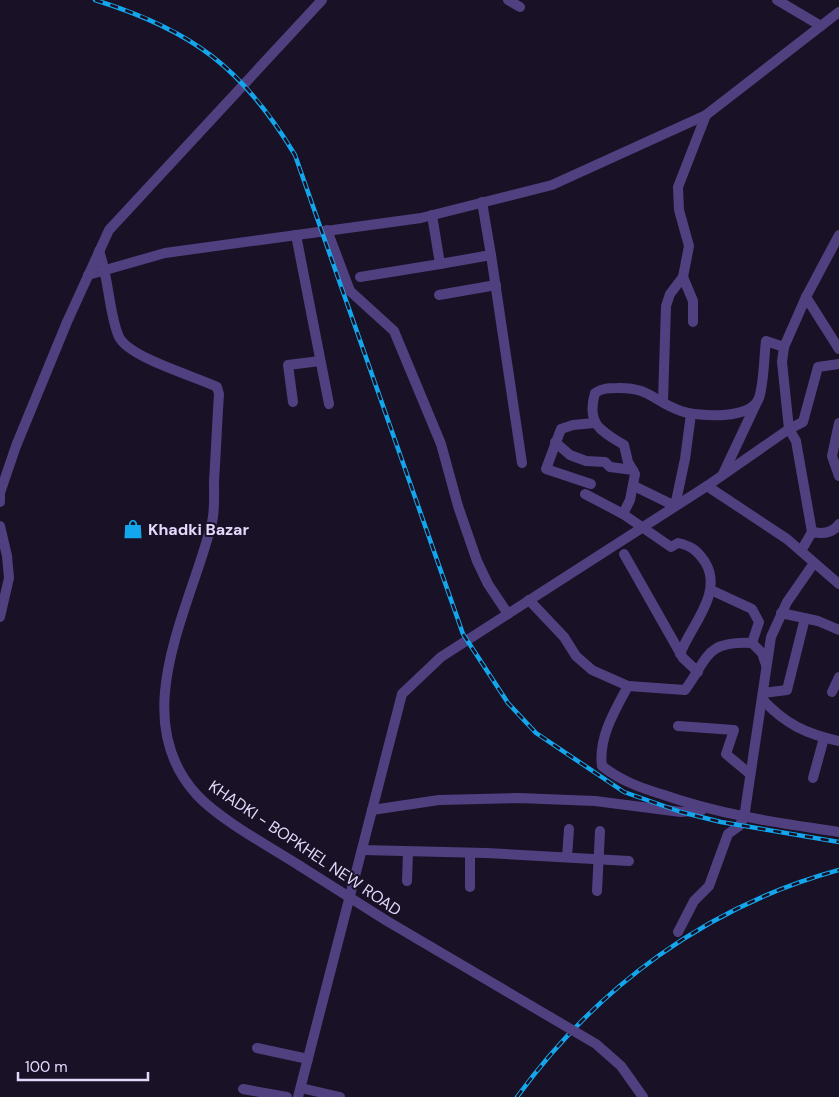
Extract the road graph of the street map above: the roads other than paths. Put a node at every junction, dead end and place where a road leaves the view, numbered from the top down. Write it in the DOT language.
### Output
graph roads {
  1 [pos="322,0"];
  2 [pos="508,0"];
  3 [pos="777,0"];
  4 [pos="520,7"];
  5 [pos="839,12"];
  6 [pos="821,26"];
  7 [pos="706,115"];
  8 [pos="482,202"];
  9 [pos="432,215"];
  10 [pos="327,230"];
  11 [pos="296,235"];
  12 [pos="839,235"];
  13 [pos="99,252"];
  14 [pos="492,255"];
  15 [pos="440,264"];
  16 [pos="106,271"];
  17 [pos="88,275"];
  18 [pos="360,277"];
  19 [pos="683,278"];
  20 [pos="496,285"];
  21 [pos="439,295"];
  22 [pos="806,298"];
  23 [pos="693,322"];
  24 [pos="784,347"];
  25 [pos="839,349"];
  26 [pos="320,360"];
  27 [pos="839,364"];
  28 [pos="663,401"];
  29 [pos="293,402"];
  30 [pos="756,403"];
  31 [pos="329,404"];
  32 [pos="690,414"];
  33 [pos="594,423"];
  34 [pos="839,423"];
  35 [pos="789,428"];
  36 [pos="555,442"];
  37 [pos="522,464"];
  38 [pos="633,470"];
  39 [pos="722,475"];
  40 [pos="839,476"];
  41 [pos="591,484"];
  42 [pos="634,486"];
  43 [pos="707,486"];
  44 [pos="585,494"];
  45 [pos="0,502"];
  46 [pos="675,506"];
  47 [pos="623,514"];
  48 [pos="839,524"];
  49 [pos="0,526"];
  50 [pos="641,528"];
  51 [pos="812,532"];
  52 [pos="801,551"];
  53 [pos="624,554"];
  54 [pos="814,563"];
  55 [pos="839,584"];
  56 [pos="711,590"];
  57 [pos="529,600"];
  58 [pos="781,613"];
  59 [pos="508,614"];
  60 [pos="0,616"];
  61 [pos="804,618"];
  62 [pos="839,630"];
  63 [pos="752,643"];
  64 [pos="680,654"];
  65 [pos="766,666"];
  66 [pos="698,672"];
  67 [pos="839,677"];
  68 [pos="628,686"];
  69 [pos="832,692"];
  70 [pos="762,696"];
  71 [pos="678,726"];
  72 [pos="824,738"];
  73 [pos="839,741"];
  74 [pos="750,774"];
  75 [pos="813,778"];
  76 [pos="708,809"];
  77 [pos="372,810"];
  78 [pos="744,818"];
  79 [pos="569,829"];
  80 [pos="600,831"];
  81 [pos="839,832"];
  82 [pos="362,850"];
  83 [pos="408,852"];
  84 [pos="470,853"];
  85 [pos="567,857"];
  86 [pos="599,859"];
  87 [pos="628,861"];
  88 [pos="407,882"];
  89 [pos="470,887"];
  90 [pos="596,891"];
  91 [pos="678,932"];
  92 [pos="257,1048"];
  93 [pos="308,1059"];
  94 [pos="243,1089"];
  95 [pos="299,1093"];
  96 [pos="328,1096"];
  97 [pos="287,1097"];
  98 [pos="340,1097"];
  99 [pos="643,1097"];
  1 -- 13 [label="street"];
  2 -- 4 [label="street"];
  3 -- 6 [label="street"];
  5 -- 6 [label="street"];
  6 -- 7 [label="street"];
  7 -- 8 [label="street"];
  7 -- 19 [label="street"];
  8 -- 9 [label="street"];
  8 -- 14 [label="street"];
  9 -- 10 [label="street"];
  9 -- 15 [label="street"];
  10 -- 11 [label="street"];
  10 -- 59 [label="street"];
  11 -- 16 [label="street"];
  11 -- 26 [label="street"];
  12 -- 22 [label="street"];
  13 -- 16 [label="street"];
  13 -- 17 [label="street"];
  14 -- 15 [label="street"];
  14 -- 20 [label="street"];
  15 -- 18 [label="street"];
  16 -- 17 [label="street"];
  16 -- 99 [label="street, KHADKI - BOPKHEL NEW ROAD, bridge"];
  17 -- 45 [label="street"];
  19 -- 23 [label="street"];
  19 -- 28 [label="street"];
  20 -- 21 [label="street"];
  20 -- 37 [label="street"];
  22 -- 24 [label="street"];
  22 -- 25 [label="street"];
  24 -- 30 [label="street"];
  24 -- 35 [label="street"];
  26 -- 29 [label="street"];
  26 -- 31 [label="street"];
  27 -- 35 [label="street"];
  28 -- 32 [label="street"];
  28 -- 33 [label="street"];
  30 -- 32 [label="street"];
  30 -- 39 [label="street"];
  32 -- 46 [label="street"];
  33 -- 36 [label="street"];
  33 -- 38 [label="street"];
  34 -- 40 [label="street"];
  35 -- 39 [label="street"];
  35 -- 51 [label="street"];
  36 -- 38 [label="street"];
  36 -- 41 [label="street"];
  38 -- 42 [label="street"];
  39 -- 43 [label="street"];
  42 -- 46 [label="street"];
  42 -- 47 [label="street"];
  43 -- 46 [label="street"];
  43 -- 52 [label="street"];
  44 -- 47 [label="street"];
  46 -- 50 [label="street"];
  47 -- 50 [label="street"];
  48 -- 51 [label="street"];
  49 -- 60 [label="street"];
  50 -- 56 [label="street"];
  50 -- 57 [label="street"];
  51 -- 52 [label="street"];
  52 -- 54 [label="street"];
  53 -- 64 [label="street"];
  54 -- 55 [label="street"];
  54 -- 58 [label="street"];
  56 -- 63 [label="street"];
  56 -- 64 [label="street"];
  57 -- 59 [label="street"];
  57 -- 68 [label="street"];
  58 -- 61 [label="street"];
  58 -- 65 [label="street"];
  59 -- 77 [label="street"];
  61 -- 62 [label="street"];
  61 -- 70 [label="street"];
  63 -- 65 [label="street"];
  63 -- 66 [label="street"];
  64 -- 66 [label="street"];
  65 -- 70 [label="street"];
  66 -- 68 [label="street"];
  67 -- 69 [label="street"];
  68 -- 76 [label="street"];
  70 -- 72 [label="street"];
  70 -- 74 [label="street"];
  71 -- 74 [label="street"];
  72 -- 73 [label="street"];
  72 -- 75 [label="street"];
  74 -- 78 [label="street"];
  76 -- 77 [label="street"];
  76 -- 78 [label="street"];
  77 -- 82 [label="street"];
  78 -- 81 [label="street"];
  78 -- 91 [label="street"];
  79 -- 85 [label="street"];
  80 -- 86 [label="street"];
  82 -- 83 [label="street"];
  82 -- 93 [label="street"];
  83 -- 84 [label="street"];
  83 -- 88 [label="street"];
  84 -- 85 [label="street"];
  84 -- 89 [label="street"];
  85 -- 86 [label="street"];
  86 -- 87 [label="street"];
  86 -- 90 [label="street"];
  92 -- 93 [label="street"];
  93 -- 95 [label="street"];
  94 -- 97 [label="street"];
  95 -- 96 [label="street"];
  96 -- 98 [label="street"];
}
